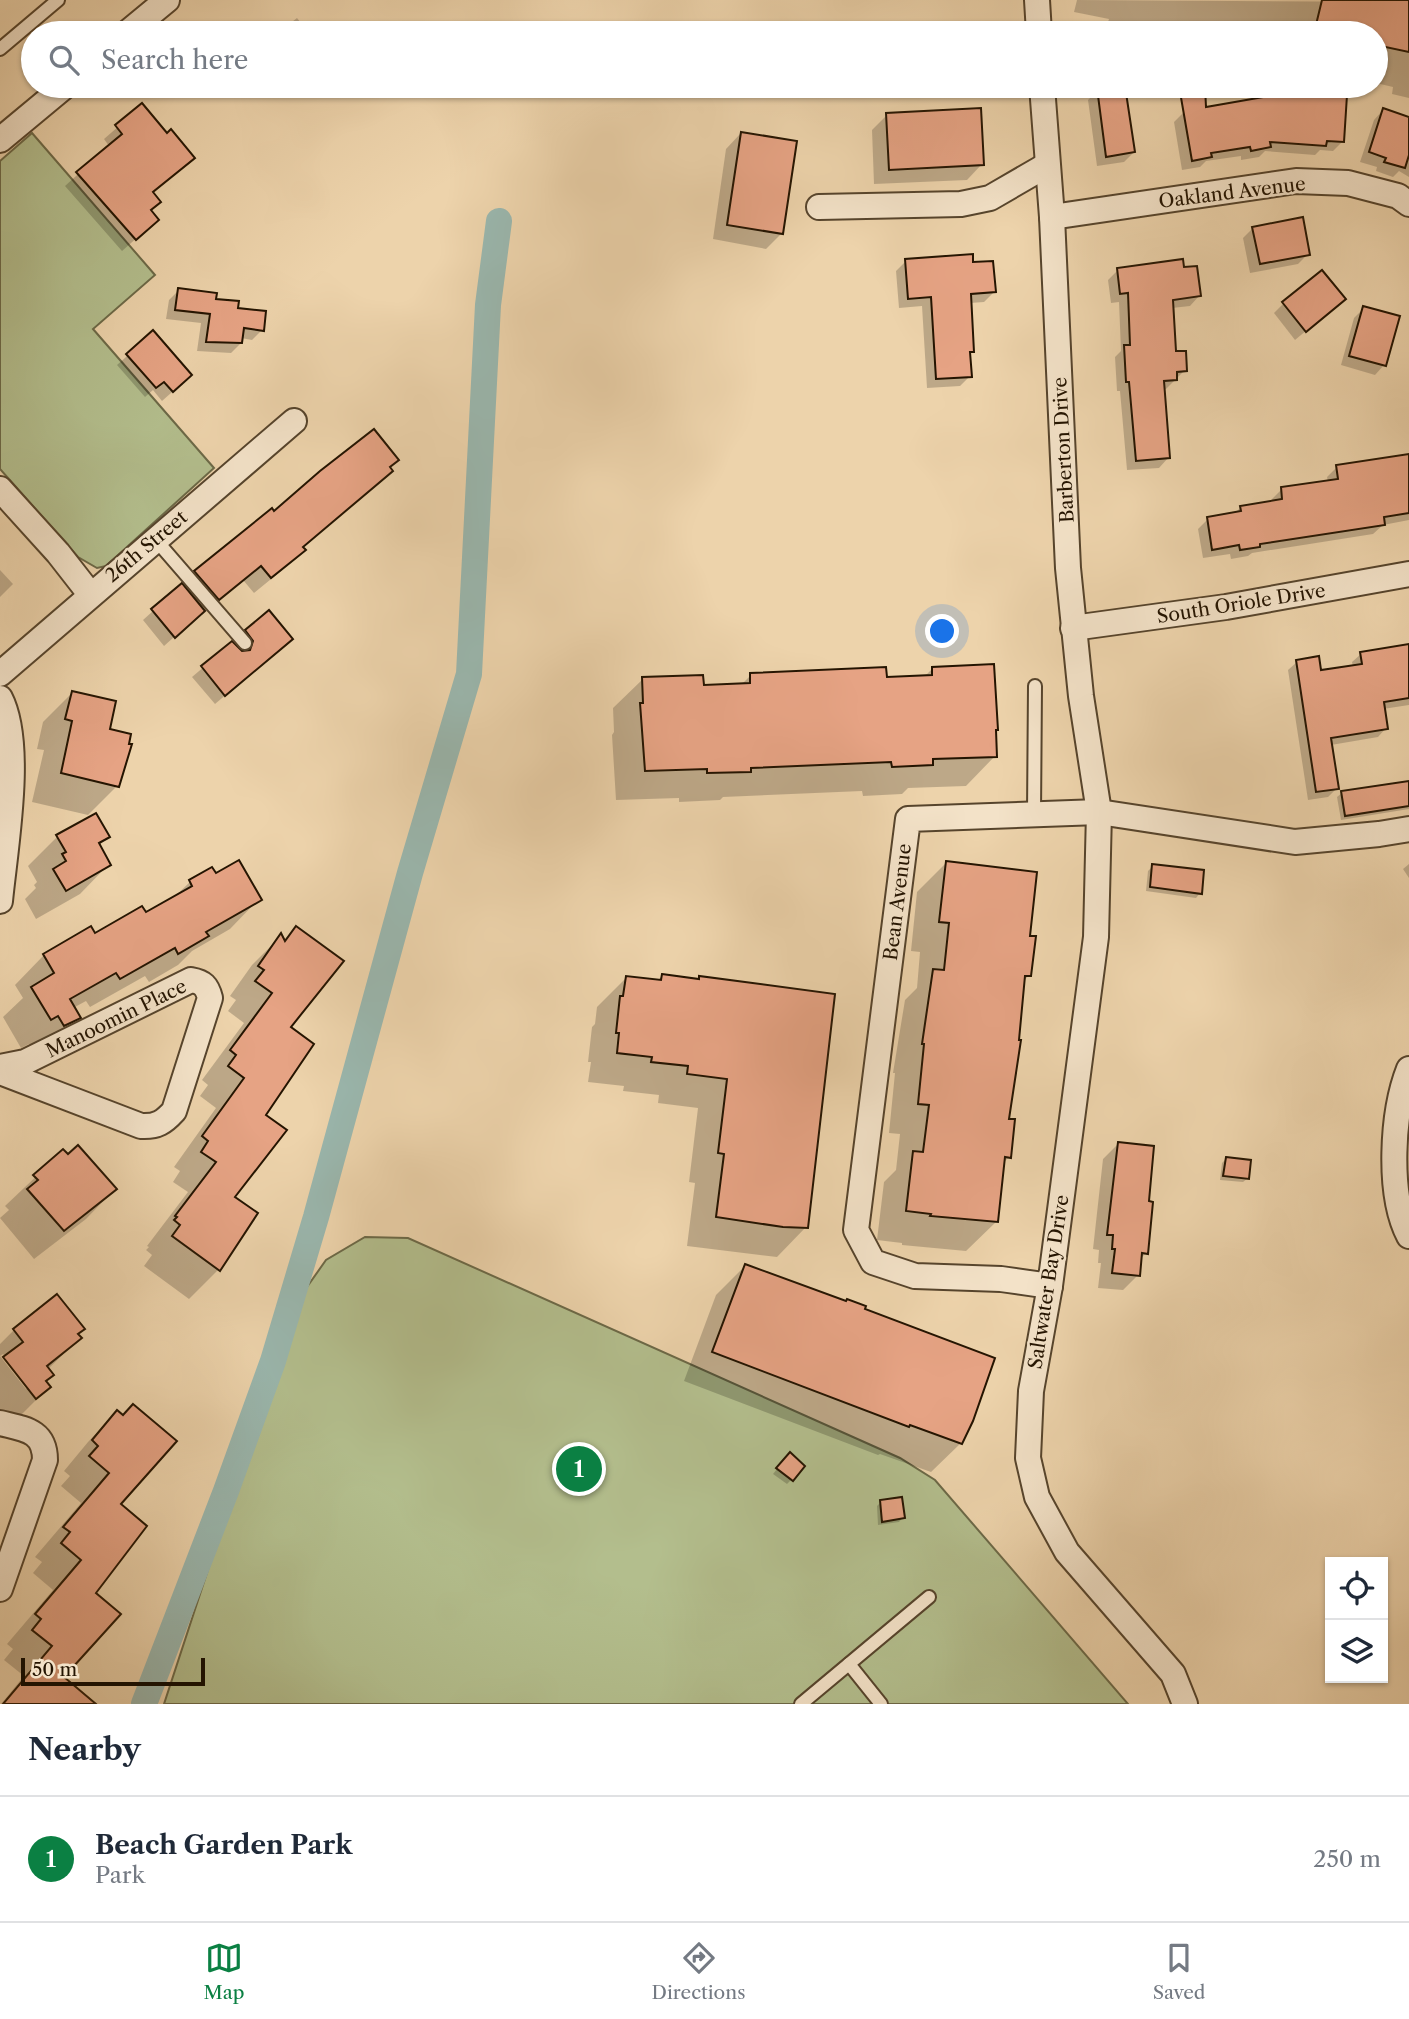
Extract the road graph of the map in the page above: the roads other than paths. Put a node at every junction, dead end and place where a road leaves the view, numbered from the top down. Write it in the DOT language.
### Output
graph roads {
  1 [pos="58,0"];
  2 [pos="167,0"];
  3 [pos="1037,0"];
  4 [pos="33,21"];
  5 [pos="142,21"];
  6 [pos="1038,21"];
  7 [pos="21,31"];
  8 [pos="0,49"];
  9 [pos="51,98"];
  10 [pos="1043,98"];
  11 [pos="0,140"];
  12 [pos="1047,165"];
  13 [pos="1409,204"];
  14 [pos="820,207"];
  15 [pos="1052,217"];
  16 [pos="294,421"];
  17 [pos="0,489"];
  18 [pos="155,539"];
  19 [pos="1409,574"];
  20 [pos="90,594"];
  21 [pos="1073,628"];
  22 [pos="245,643"];
  23 [pos="0,674"];
  24 [pos="1035,686"];
  25 [pos="0,698"];
  26 [pos="1100,812"];
  27 [pos="1034,814"];
  28 [pos="1409,829"];
  29 [pos="0,901"];
  30 [pos="0,1069"];
  31 [pos="1409,1069"];
  32 [pos="1409,1236"];
  33 [pos="1050,1286"];
  34 [pos="0,1423"];
  35 [pos="0,1589"];
  36 [pos="929,1597"];
  37 [pos="849,1664"];
  38 [pos="802,1704"];
  39 [pos="881,1704"];
  40 [pos="1185,1704"];
  1 -- 4 [label="lane"];
  2 -- 5 [label="street"];
  3 -- 6 [label="street"];
  7 -- 8 [label="lane"];
  9 -- 11 [label="street"];
  10 -- 12 [label="street, Barberton Drive"];
  12 -- 14 [label="street"];
  12 -- 15 [label="street, Barberton Drive"];
  13 -- 15 [label="street, Oakland Avenue"];
  15 -- 21 [label="street, Barberton Drive"];
  16 -- 18 [label="street, 26th Street"];
  17 -- 20 [label="street"];
  18 -- 20 [label="street, 26th Street"];
  18 -- 22 [label="lane"];
  19 -- 21 [label="street, South Oriole Drive"];
  20 -- 23 [label="street, 26th Street"];
  21 -- 26 [label="street, Barberton Drive"];
  24 -- 27 [label="lane"];
  25 -- 29 [label="street"];
  26 -- 27 [label="street, Bean Avenue"];
  26 -- 28 [label="street, Bean Avenue"];
  26 -- 33 [label="street, Saltwater Bay Drive"];
  27 -- 33 [label="street, Bean Avenue"];
  30 -- 30 [label="street, Manoomin Place"];
  31 -- 32 [label="street"];
  33 -- 40 [label="street, Saltwater Bay Drive"];
  34 -- 35 [label="street"];
  36 -- 37 [label="lane"];
  37 -- 38 [label="lane"];
  37 -- 39 [label="lane"];
}
